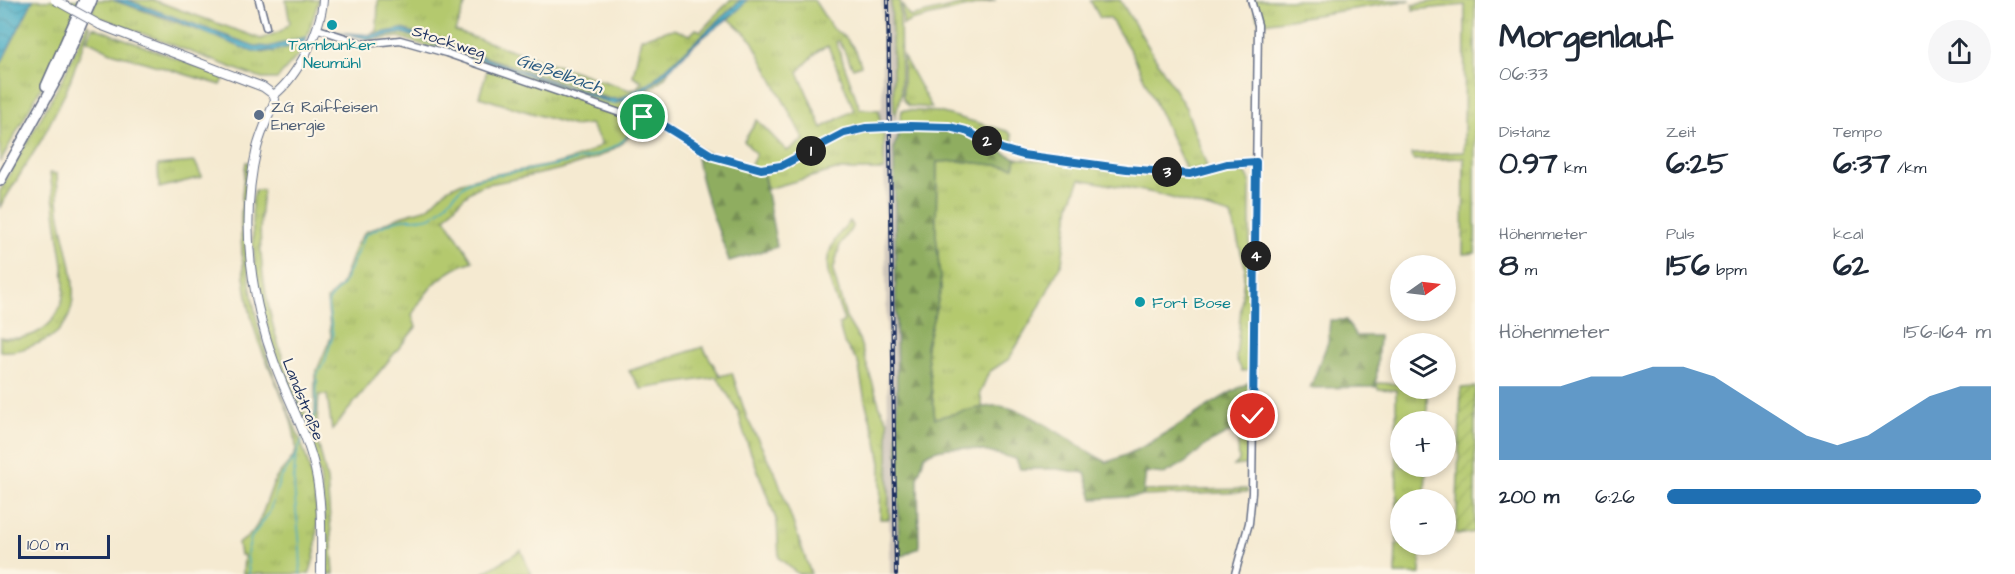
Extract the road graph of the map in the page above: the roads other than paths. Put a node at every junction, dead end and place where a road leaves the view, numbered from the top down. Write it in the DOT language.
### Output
graph roads {
  1 [pos="55,0"];
  2 [pos="84,0"];
  3 [pos="92,0"];
  4 [pos="259,0"];
  5 [pos="323,0"];
  6 [pos="1251,0"];
  7 [pos="266,27"];
  8 [pos="318,29"];
  9 [pos="274,94"];
  10 [pos="1256,162"];
  11 [pos="0,169"];
  12 [pos="0,181"];
  13 [pos="321,562"];
  14 [pos="314,574"];
  15 [pos="321,574"];
  16 [pos="1235,574"];
  1 -- 9 [label="street, bridge"];
  2 -- 11 [label="highway"];
  3 -- 12 [label="highway"];
  4 -- 7 [label="street"];
  5 -- 8 [label="street"];
  6 -- 10 [label="street"];
  8 -- 9 [label="street"];
  8 -- 10 [label="street, Stockweg, bridge"];
  9 -- 13 [label="street, Landstraße"];
  10 -- 16 [label="street"];
  13 -- 14 [label="street"];
  13 -- 15 [label="street, Landstraße"];
}
